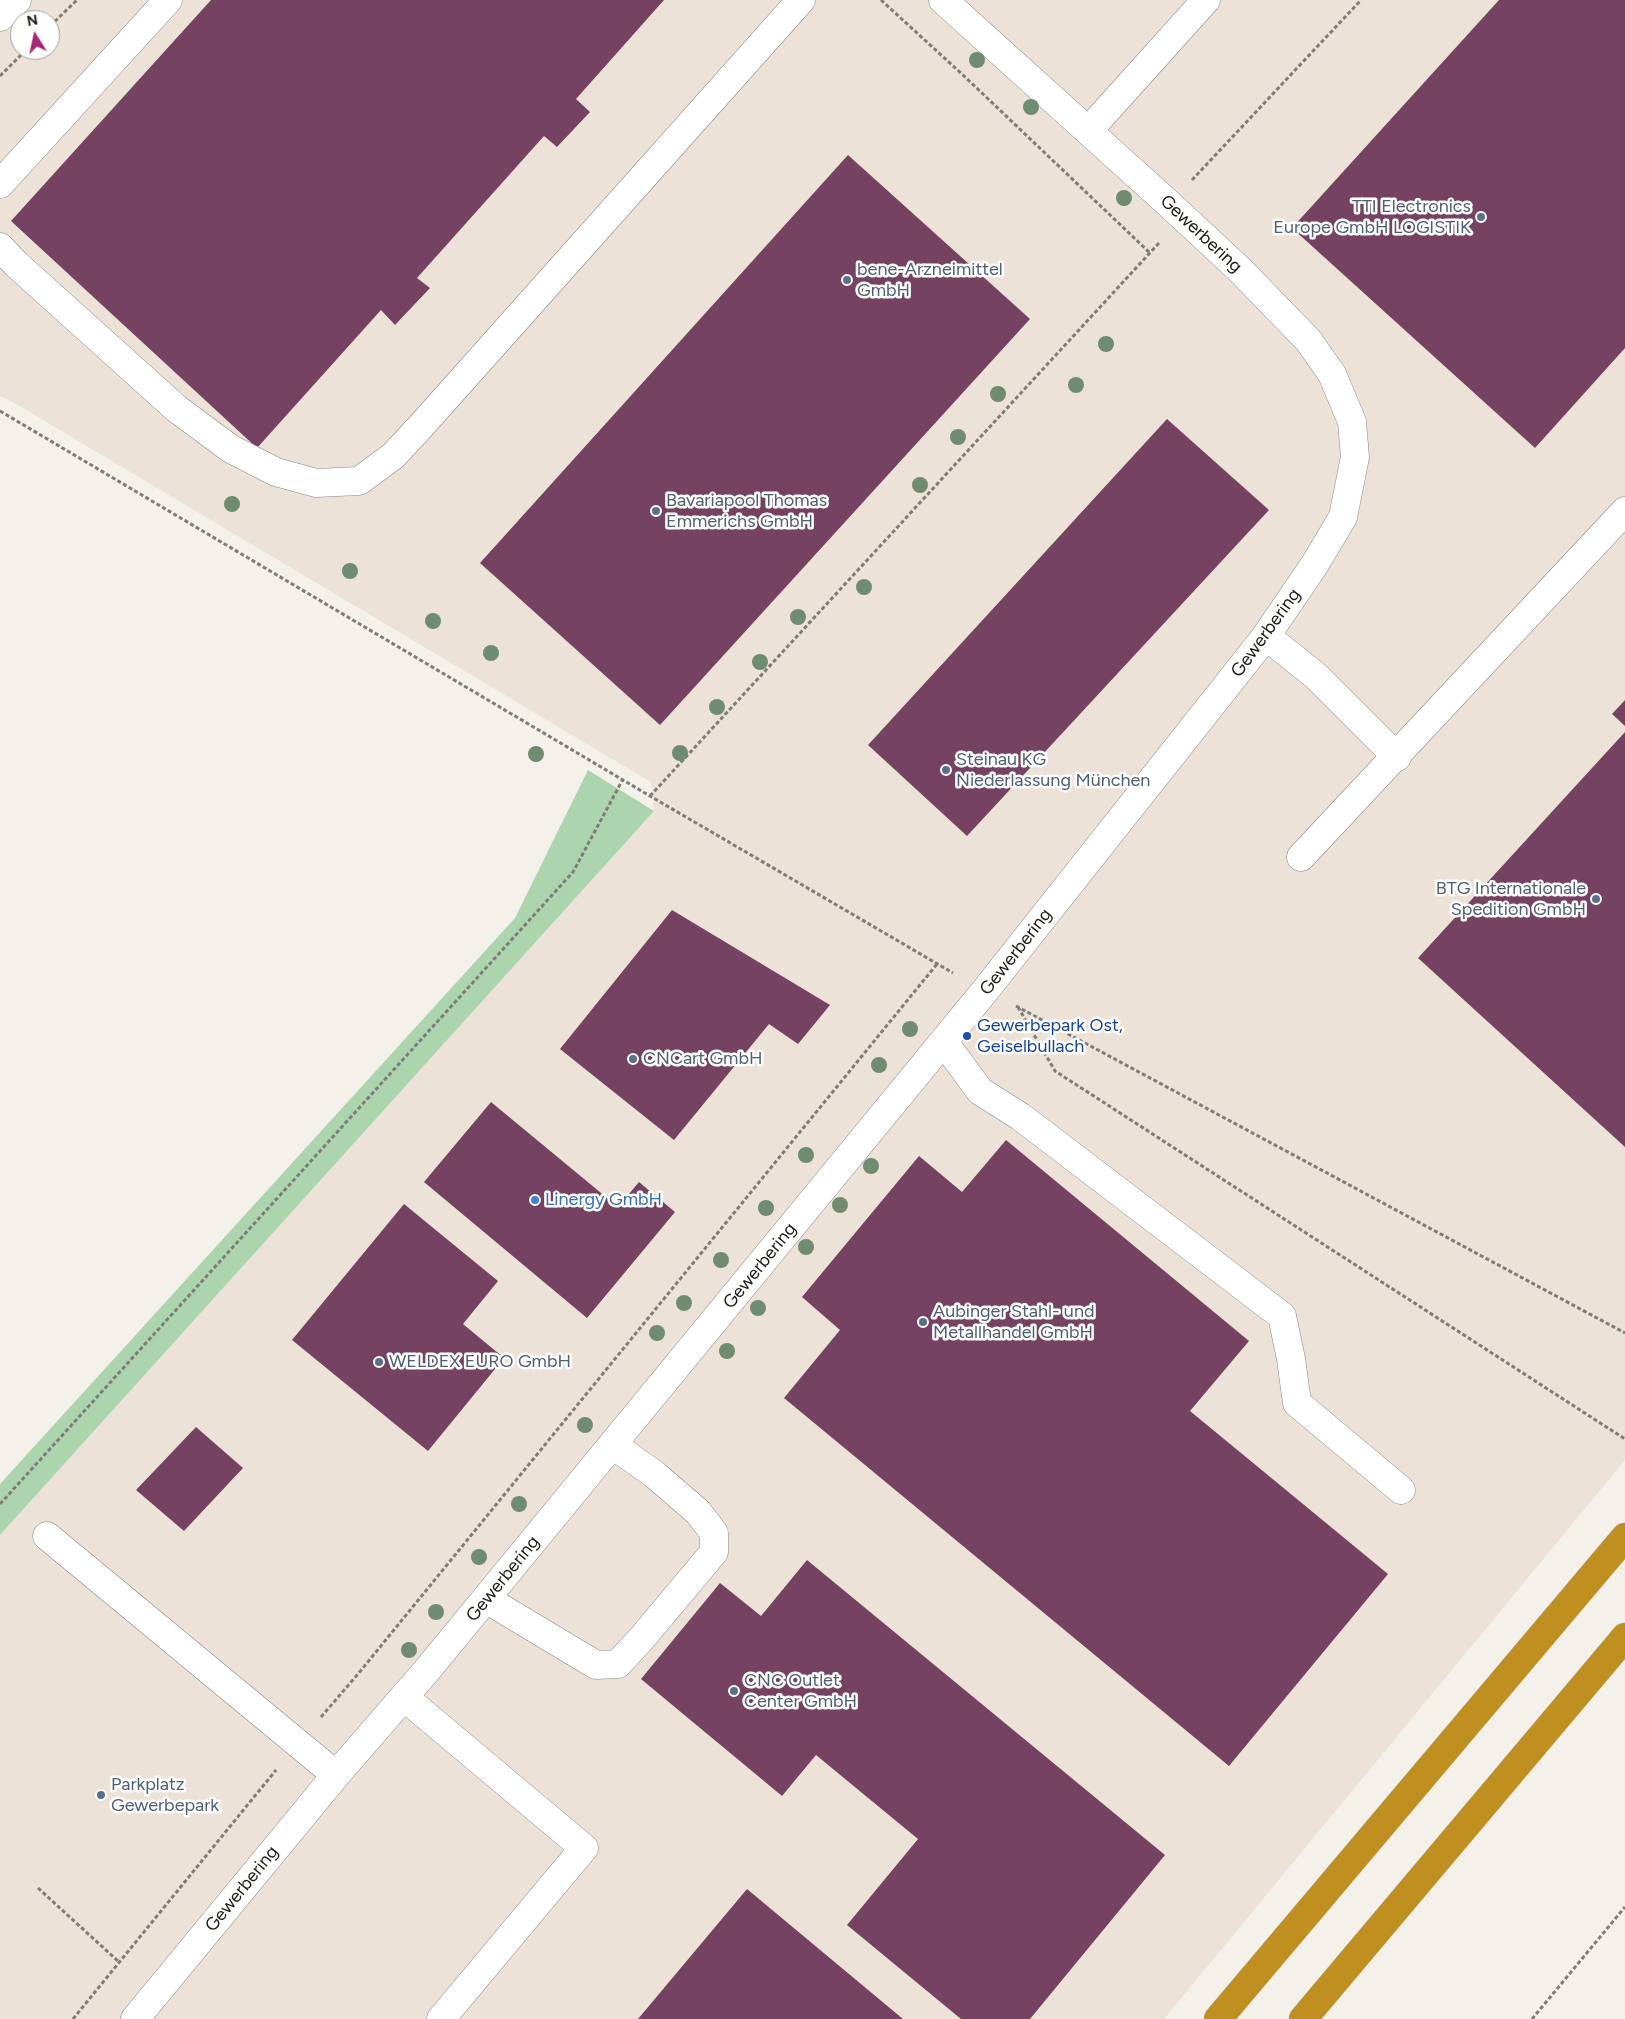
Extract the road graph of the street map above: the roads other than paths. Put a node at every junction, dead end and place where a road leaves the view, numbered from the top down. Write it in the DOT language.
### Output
graph roads {
  1 [pos="17,0"];
  2 [pos="168,0"];
  3 [pos="800,0"];
  4 [pos="943,0"];
  5 [pos="1206,0"];
  6 [pos="0,17"];
  7 [pos="1088,131"];
  8 [pos="0,184"];
  9 [pos="0,247"];
  10 [pos="1625,511"];
  11 [pos="1266,636"];
  12 [pos="1397,757"];
  13 [pos="1301,857"];
  14 [pos="944,1042"];
  15 [pos="612,1445"];
  16 [pos="1400,1490"];
  17 [pos="47,1536"];
  18 [pos="1625,1537"];
  19 [pos="486,1599"];
  20 [pos="1625,1637"];
  21 [pos="404,1697"];
  22 [pos="336,1775"];
  23 [pos="135,2019"];
  24 [pos="441,2019"];
  25 [pos="1218,2019"];
  26 [pos="1302,2019"];
  1 -- 6 [label="street"];
  2 -- 8 [label="street"];
  3 -- 9 [label="street"];
  4 -- 7 [label="street, Gewerbering"];
  5 -- 7 [label="street"];
  7 -- 11 [label="street, Gewerbering"];
  10 -- 12 [label="street"];
  11 -- 12 [label="street"];
  11 -- 14 [label="street, Gewerbering"];
  12 -- 13 [label="street"];
  14 -- 15 [label="street, Gewerbering"];
  14 -- 16 [label="street"];
  15 -- 19 [label="street, Gewerbering"];
  15 -- 19 [label="street"];
  17 -- 22 [label="street"];
  18 -- 25 [label="highway"];
  19 -- 21 [label="street, Gewerbering"];
  20 -- 26 [label="highway"];
  21 -- 22 [label="street, Gewerbering"];
  21 -- 24 [label="street"];
  22 -- 23 [label="street, Gewerbering"];
}
